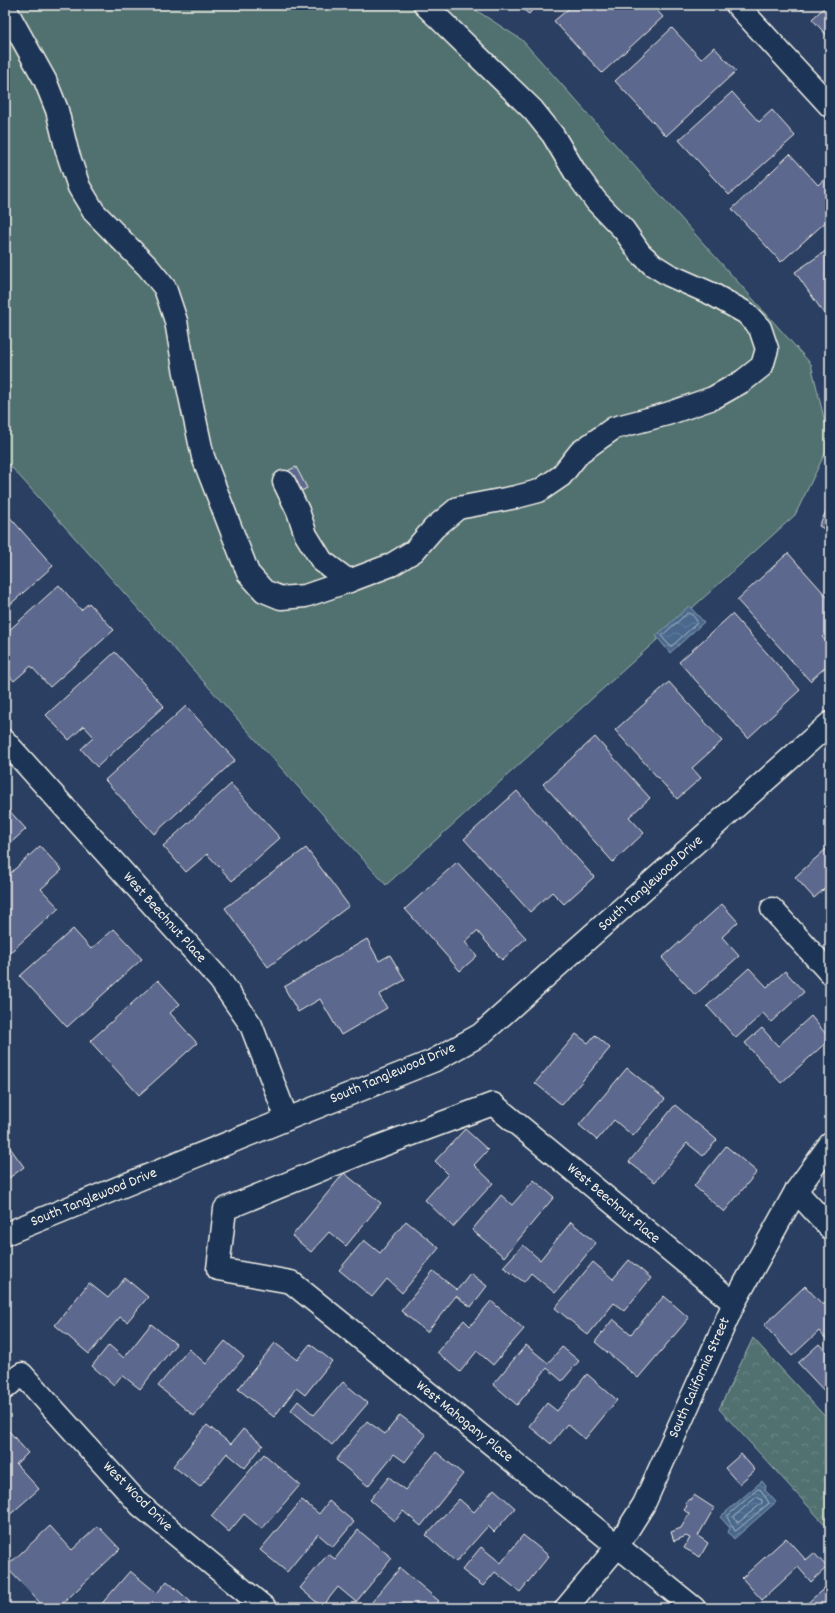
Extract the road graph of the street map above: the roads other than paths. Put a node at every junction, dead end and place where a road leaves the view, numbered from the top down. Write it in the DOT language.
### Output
graph roads {
  1 [pos="425,5"];
  2 [pos="737,5"];
  3 [pos="5,8"];
  4 [pos="830,106"];
  5 [pos="284,482"];
  6 [pos="349,581"];
  7 [pos="830,724"];
  8 [pos="5,741"];
  9 [pos="772,909"];
  10 [pos="830,972"];
  11 [pos="287,1118"];
  12 [pos="830,1144"];
  13 [pos="796,1191"];
  14 [pos="830,1228"];
  15 [pos="5,1234"];
  16 [pos="218,1269"];
  17 [pos="734,1304"];
  18 [pos="5,1388"];
  19 [pos="617,1546"];
  20 [pos="265,1608"];
  21 [pos="566,1608"];
  22 [pos="694,1608"];
  1 -- 6 [label="street"];
  2 -- 4 [label="street"];
  3 -- 6 [label="street"];
  5 -- 6 [label="street"];
  7 -- 11 [label="street, South Tanglewood Drive"];
  8 -- 11 [label="street, West Beechnut Place"];
  9 -- 10 [label="street"];
  11 -- 15 [label="street, South Tanglewood Drive"];
  12 -- 13 [label="street, South California Street"];
  13 -- 14 [label="street"];
  13 -- 17 [label="street, South California Street"];
  16 -- 17 [label="street, West Beechnut Place"];
  16 -- 19 [label="street, West Mahogany Place"];
  17 -- 19 [label="street, South California Street"];
  18 -- 20 [label="street, West Wood Drive"];
  19 -- 21 [label="street, South California Street"];
  19 -- 22 [label="street, West Mahogany Place"];
}
